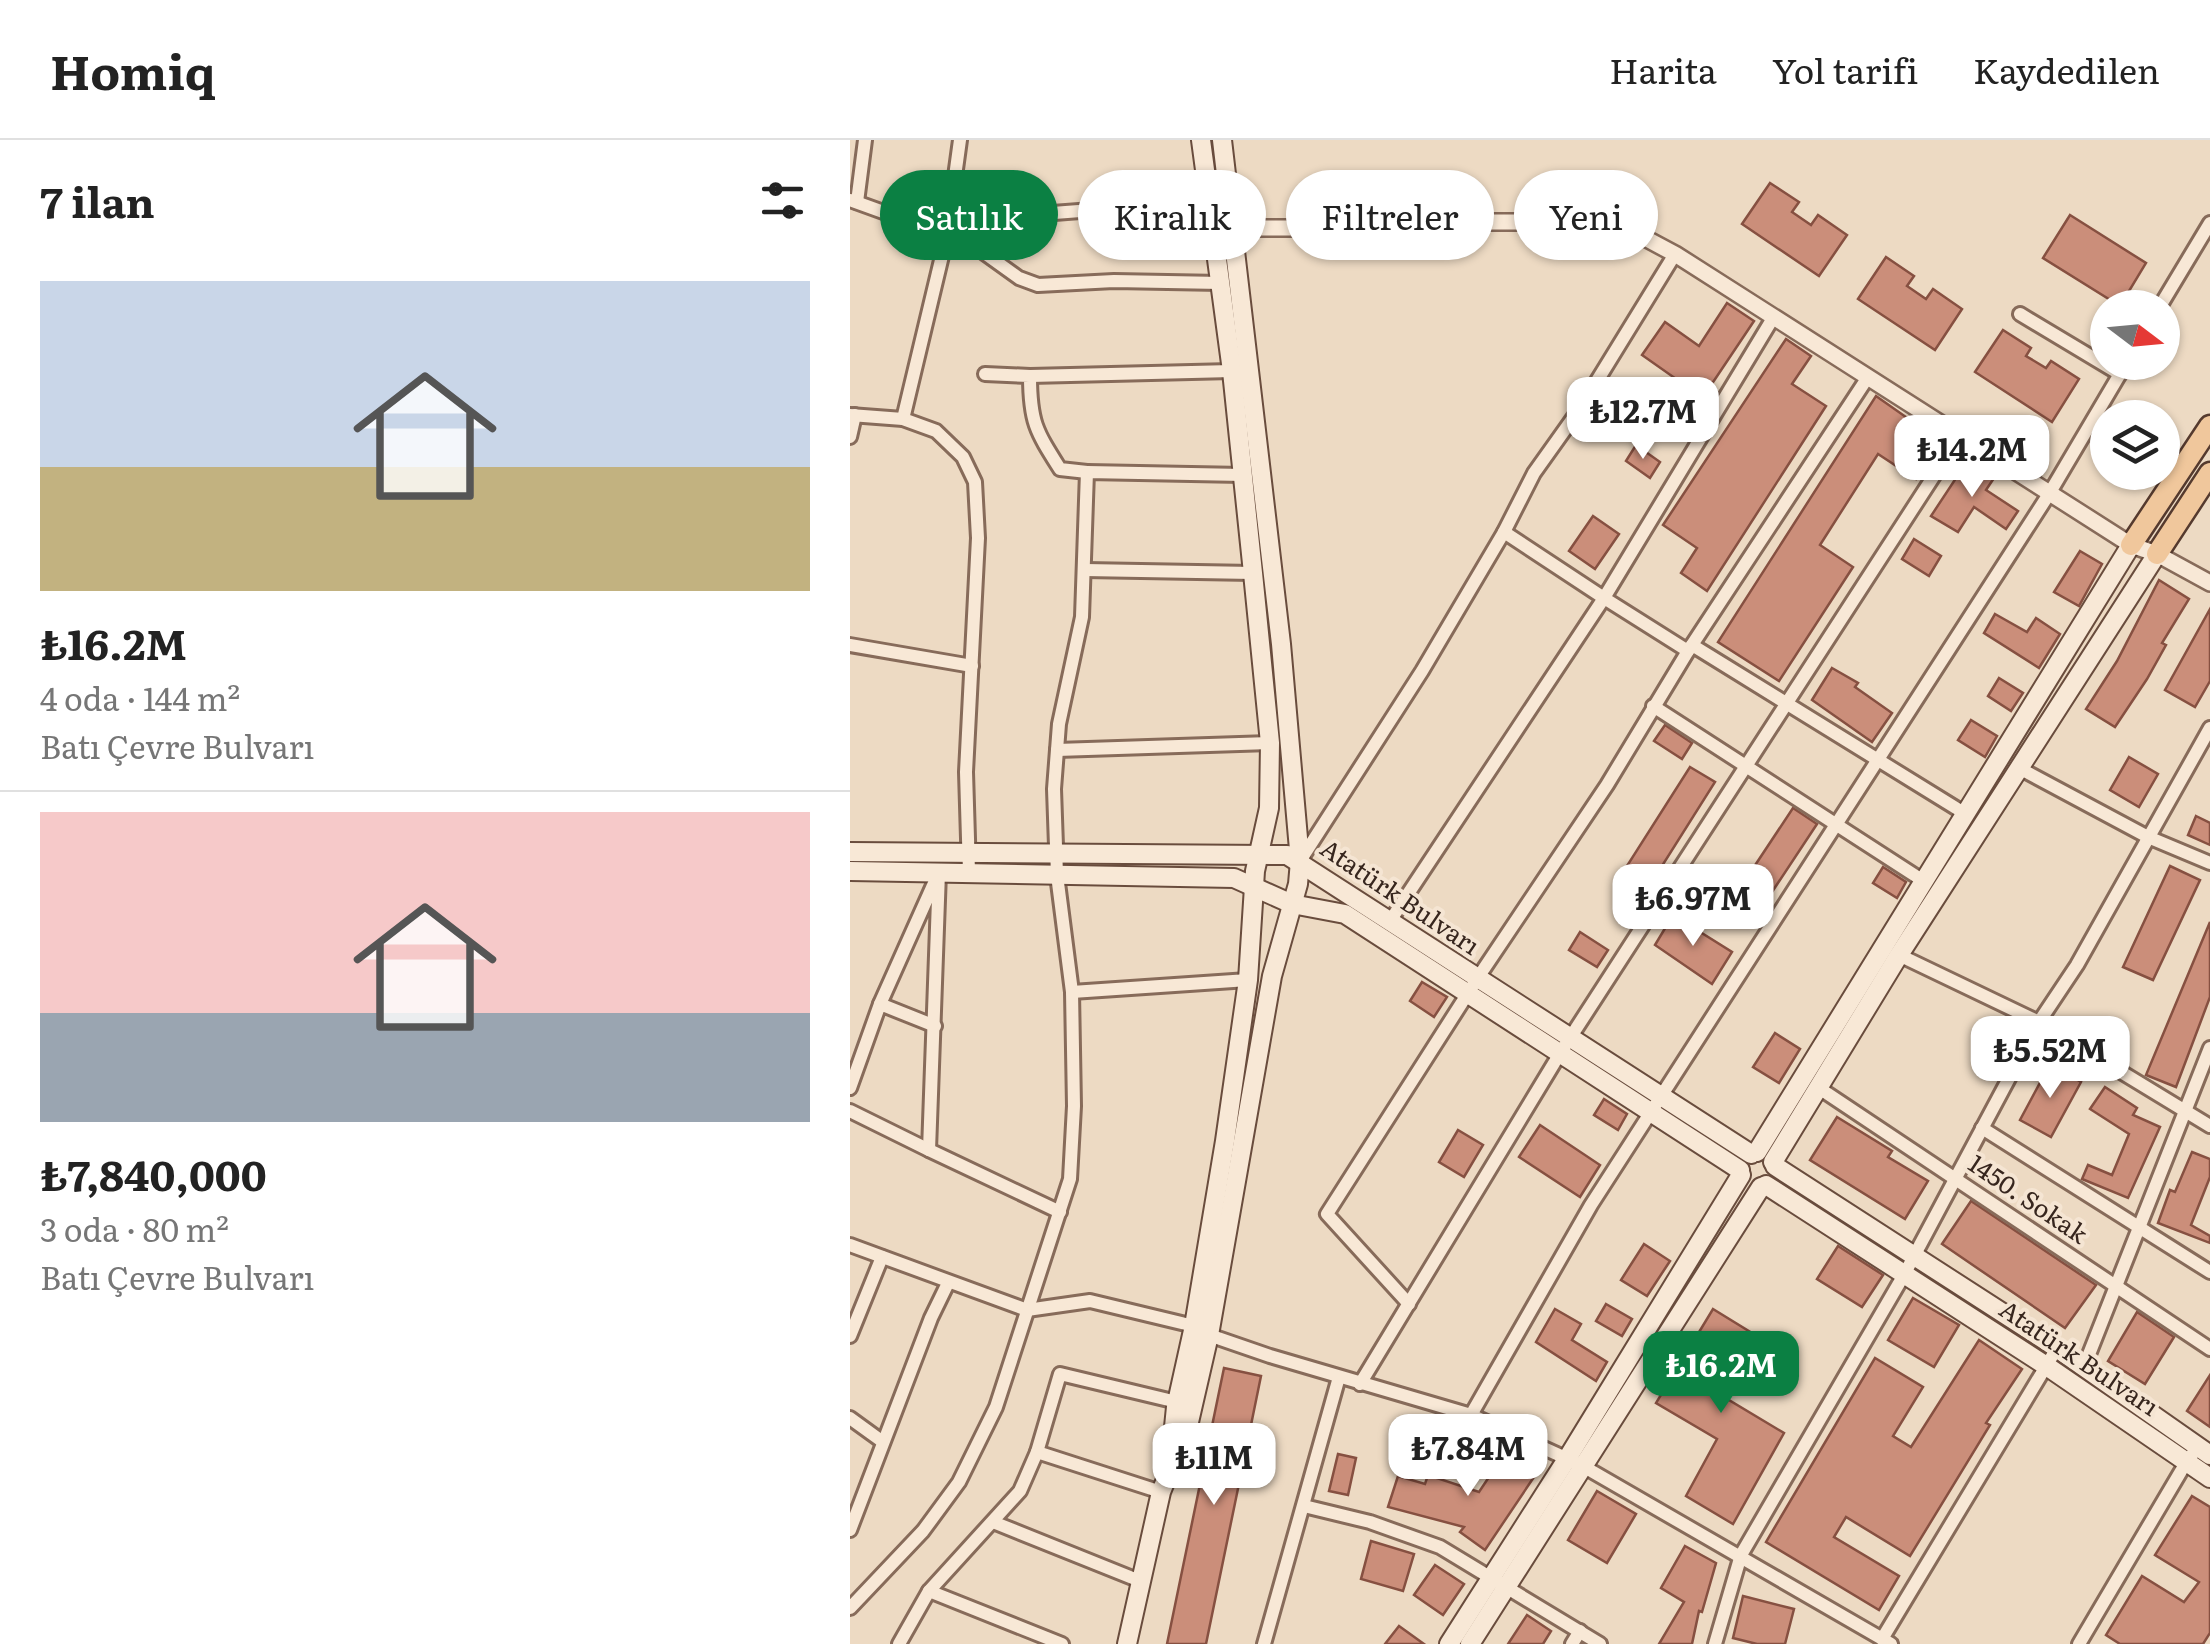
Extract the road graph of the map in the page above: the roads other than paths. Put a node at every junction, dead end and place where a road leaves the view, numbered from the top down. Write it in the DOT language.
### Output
graph roads {
  1 [pos="864,140"];
  2 [pos="960,140"];
  3 [pos="1201,140"];
  4 [pos="1222,140"];
  5 [pos="956,170"];
  6 [pos="1205,170"];
  7 [pos="1226,170"];
  8 [pos="853,201"];
  9 [pos="880,209"];
  10 [pos="2210,223"];
  11 [pos="1266,227"];
  12 [pos="1676,254"];
  13 [pos="940,260"];
  14 [pos="994,260"];
  15 [pos="1218,260"];
  16 [pos="1238,260"];
  17 [pos="1221,283"];
  18 [pos="2170,290"];
  19 [pos="2020,314"];
  20 [pos="1773,318"];
  21 [pos="2090,350"];
  22 [pos="1232,371"];
  23 [pos="986,374"];
  24 [pos="1030,376"];
  25 [pos="1868,376"];
  26 [pos="2117,380"];
  27 [pos="852,415"];
  28 [pos="903,419"];
  29 [pos="2210,426"];
  30 [pos="850,436"];
  31 [pos="1959,437"];
  32 [pos="1087,472"];
  33 [pos="2210,472"];
  34 [pos="1243,475"];
  35 [pos="2049,494"];
  36 [pos="1504,532"];
  37 [pos="2131,545"];
  38 [pos="2157,554"];
  39 [pos="1084,570"];
  40 [pos="1253,573"];
  41 [pos="2210,583"];
  42 [pos="1604,598"];
  43 [pos="850,644"];
  44 [pos="1690,648"];
  45 [pos="972,666"];
  46 [pos="1786,703"];
  47 [pos="1653,706"];
  48 [pos="2210,728"];
  49 [pos="1270,743"];
  50 [pos="1057,750"];
  51 [pos="1878,760"];
  52 [pos="1746,765"];
  53 [pos="2019,768"];
  54 [pos="1964,813"];
  55 [pos="1837,826"];
  56 [pos="2148,838"];
  57 [pos="850,852"];
  58 [pos="1260,853"];
  59 [pos="1056,855"];
  60 [pos="1300,860"];
  61 [pos="2210,863"];
  62 [pos="969,864"];
  63 [pos="850,871"];
  64 [pos="939,872"];
  65 [pos="1057,875"];
  66 [pos="1922,880"];
  67 [pos="1256,889"];
  68 [pos="1292,904"];
  69 [pos="1390,921"];
  70 [pos="1899,955"];
  71 [pos="1248,980"];
  72 [pos="1472,987"];
  73 [pos="1072,992"];
  74 [pos="880,1004"];
  75 [pos="2040,1022"];
  76 [pos="935,1026"];
  77 [pos="1570,1038"];
  78 [pos="2210,1048"];
  79 [pos="1559,1055"];
  80 [pos="850,1088"];
  81 [pos="1820,1088"];
  82 [pos="1657,1107"];
  83 [pos="850,1111"];
  84 [pos="2185,1112"];
  85 [pos="2210,1126"];
  86 [pos="1982,1128"];
  87 [pos="929,1150"];
  88 [pos="1764,1158"];
  89 [pos="1741,1173"];
  90 [pos="1956,1176"];
  91 [pos="1764,1186"];
  92 [pos="1060,1212"];
  93 [pos="2139,1228"];
  94 [pos="850,1245"];
  95 [pos="882,1257"];
  96 [pos="1909,1264"];
  97 [pos="2210,1272"];
  98 [pos="948,1282"];
  99 [pos="2116,1286"];
  100 [pos="1409,1304"];
  101 [pos="1027,1310"];
  102 [pos="1202,1331"];
  103 [pos="850,1336"];
  104 [pos="2057,1348"];
  105 [pos="2210,1349"];
  106 [pos="2048,1367"];
  107 [pos="2084,1367"];
  108 [pos="1339,1378"];
  109 [pos="1360,1384"];
  110 [pos="1177,1402"];
  111 [pos="1471,1415"];
  112 [pos="850,1418"];
  113 [pos="883,1442"];
  114 [pos="1037,1452"];
  115 [pos="2198,1454"];
  116 [pos="1574,1462"];
  117 [pos="1170,1464"];
  118 [pos="2210,1478"];
  119 [pos="1162,1492"];
  120 [pos="1304,1506"];
  121 [pos="993,1522"];
  122 [pos="850,1530"];
  123 [pos="1741,1555"];
  124 [pos="1140,1581"];
  125 [pos="1499,1581"];
  126 [pos="929,1591"];
  127 [pos="853,1601"];
  128 [pos="1580,1631"];
  129 [pos="1886,1642"];
  130 [pos="899,1644"];
  131 [pos="1062,1644"];
  132 [pos="1127,1644"];
  133 [pos="1264,1644"];
  134 [pos="1449,1644"];
  135 [pos="1470,1644"];
  136 [pos="1572,1644"];
  137 [pos="1600,1644"];
  138 [pos="1714,1644"];
  139 [pos="2079,1644"];
  1 -- 8 [label="street"];
  2 -- 5 [label="street"];
  3 -- 6 [label="main road"];
  4 -- 7 [label="main road"];
  8 -- 9 [label="street"];
  10 -- 18 [label="street"];
  11 -- 12 [label="street"];
  12 -- 20 [label="street"];
  12 -- 36 [label="street"];
  13 -- 28 [label="street"];
  14 -- 17 [label="street"];
  15 -- 17 [label="main road"];
  16 -- 60 [label="main road"];
  17 -- 22 [label="main road"];
  19 -- 21 [label="street"];
  20 -- 25 [label="street"];
  20 -- 42 [label="street"];
  22 -- 24 [label="street"];
  22 -- 34 [label="main road"];
  23 -- 24 [label="street"];
  24 -- 32 [label="street"];
  25 -- 31 [label="street"];
  25 -- 44 [label="street"];
  26 -- 35 [label="street"];
  27 -- 28 [label="street"];
  27 -- 30 [label="street"];
  28 -- 45 [label="street"];
  29 -- 37 [label="main road"];
  31 -- 35 [label="street"];
  31 -- 46 [label="street"];
  32 -- 34 [label="street"];
  32 -- 39 [label="street"];
  33 -- 38 [label="main road"];
  34 -- 40 [label="main road"];
  35 -- 37 [label="street"];
  35 -- 51 [label="street"];
  36 -- 42 [label="street"];
  36 -- 60 [label="street"];
  37 -- 38 [label="street"];
  37 -- 54 [label="main road"];
  38 -- 41 [label="street"];
  38 -- 53 [label="main road"];
  39 -- 40 [label="street"];
  39 -- 50 [label="street"];
  40 -- 49 [label="main road"];
  42 -- 44 [label="street"];
  42 -- 69 [label="street"];
  43 -- 45 [label="street"];
  44 -- 46 [label="street"];
  44 -- 47 [label="street"];
  45 -- 62 [label="street"];
  46 -- 51 [label="street"];
  46 -- 52 [label="street"];
  47 -- 52 [label="street"];
  47 -- 72 [label="street"];
  48 -- 56 [label="street"];
  49 -- 50 [label="street"];
  49 -- 58 [label="main road"];
  50 -- 59 [label="street"];
  51 -- 54 [label="street"];
  51 -- 55 [label="street"];
  52 -- 55 [label="street"];
  52 -- 77 [label="street"];
  53 -- 56 [label="street"];
  53 -- 70 [label="main road"];
  54 -- 66 [label="main road"];
  55 -- 66 [label="street"];
  55 -- 82 [label="street"];
  56 -- 61 [label="street"];
  56 -- 75 [label="street"];
  57 -- 62 [label="main road, Atatürk Bulvarı"];
  58 -- 59 [label="main road, Atatürk Bulvarı"];
  58 -- 60 [label="main road, Atatürk Bulvarı"];
  58 -- 67 [label="main road"];
  59 -- 62 [label="main road, Atatürk Bulvarı"];
  59 -- 65 [label="street"];
  60 -- 68 [label="main road"];
  60 -- 69 [label="main road, Atatürk Bulvarı"];
  62 -- 64 [label="main road, Atatürk Bulvarı"];
  62 -- 65 [label="main road, Atatürk Bulvarı"];
  63 -- 64 [label="main road, Atatürk Bulvarı"];
  64 -- 74 [label="street"];
  64 -- 76 [label="street"];
  65 -- 67 [label="main road, Atatürk Bulvarı"];
  65 -- 73 [label="street"];
  66 -- 88 [label="main road"];
  67 -- 68 [label="main road, Atatürk Bulvarı"];
  67 -- 71 [label="main road"];
  68 -- 72 [label="main road, Atatürk Bulvarı"];
  68 -- 102 [label="main road"];
  69 -- 72 [label="main road, Atatürk Bulvarı"];
  70 -- 75 [label="street"];
  70 -- 81 [label="main road"];
  71 -- 73 [label="street"];
  71 -- 102 [label="main road"];
  72 -- 77 [label="main road, Atatürk Bulvarı"];
  72 -- 79 [label="main road, Atatürk Bulvarı"];
  72 -- 100 [label="street"];
  73 -- 92 [label="street"];
  74 -- 76 [label="street"];
  74 -- 80 [label="street"];
  75 -- 84 [label="street"];
  75 -- 86 [label="street"];
  76 -- 87 [label="street"];
  77 -- 79 [label="street"];
  77 -- 82 [label="main road, Atatürk Bulvarı"];
  78 -- 84 [label="street"];
  79 -- 82 [label="main road, Atatürk Bulvarı"];
  79 -- 100 [label="street"];
  81 -- 88 [label="main road"];
  81 -- 90 [label="street, 1450. Sokak"];
  82 -- 88 [label="main road, Atatürk Bulvarı"];
  82 -- 89 [label="main road, Atatürk Bulvarı"];
  82 -- 111 [label="street"];
  83 -- 87 [label="street"];
  84 -- 85 [label="street"];
  84 -- 93 [label="street"];
  86 -- 90 [label="street"];
  86 -- 93 [label="street"];
  87 -- 92 [label="street"];
  88 -- 89 [label="main road"];
  88 -- 91 [label="main road"];
  88 -- 96 [label="main road, Atatürk Bulvarı"];
  89 -- 91 [label="main road"];
  89 -- 116 [label="main road"];
  90 -- 96 [label="street"];
  90 -- 99 [label="street, 1450. Sokak"];
  91 -- 96 [label="main road, Atatürk Bulvarı"];
  91 -- 116 [label="main road"];
  92 -- 101 [label="street"];
  93 -- 97 [label="street"];
  93 -- 99 [label="street"];
  94 -- 95 [label="street"];
  95 -- 98 [label="street"];
  95 -- 103 [label="street"];
  96 -- 104 [label="main road, Atatürk Bulvarı"];
  96 -- 106 [label="main road, Atatürk Bulvarı"];
  96 -- 123 [label="street"];
  98 -- 101 [label="street"];
  98 -- 113 [label="street"];
  99 -- 105 [label="street, 1450. Sokak"];
  99 -- 107 [label="street"];
  100 -- 109 [label="street"];
  101 -- 102 [label="street"];
  101 -- 127 [label="street"];
  102 -- 108 [label="street"];
  102 -- 110 [label="main road"];
  102 -- 117 [label="main road"];
  104 -- 106 [label="street"];
  104 -- 107 [label="main road, Atatürk Bulvarı"];
  106 -- 115 [label="main road, Atatürk Bulvarı"];
  106 -- 129 [label="street"];
  107 -- 115 [label="main road, Atatürk Bulvarı"];
  108 -- 109 [label="street"];
  108 -- 120 [label="street"];
  109 -- 111 [label="street"];
  110 -- 114 [label="street"];
  110 -- 117 [label="main road"];
  111 -- 116 [label="street"];
  112 -- 113 [label="street"];
  113 -- 122 [label="street"];
  114 -- 119 [label="street"];
  114 -- 121 [label="street"];
  115 -- 118 [label="main road, Atatürk Bulvarı"];
  115 -- 139 [label="street"];
  116 -- 123 [label="street"];
  116 -- 125 [label="main road"];
  117 -- 119 [label="main road"];
  119 -- 124 [label="main road"];
  120 -- 125 [label="street"];
  120 -- 133 [label="street"];
  121 -- 124 [label="street"];
  121 -- 126 [label="street"];
  123 -- 129 [label="street"];
  123 -- 138 [label="street"];
  124 -- 132 [label="main road"];
  125 -- 128 [label="street"];
  125 -- 134 [label="main road"];
  125 -- 135 [label="main road"];
  126 -- 130 [label="street"];
  126 -- 131 [label="street"];
  128 -- 136 [label="street"];
  128 -- 137 [label="street"];
}
